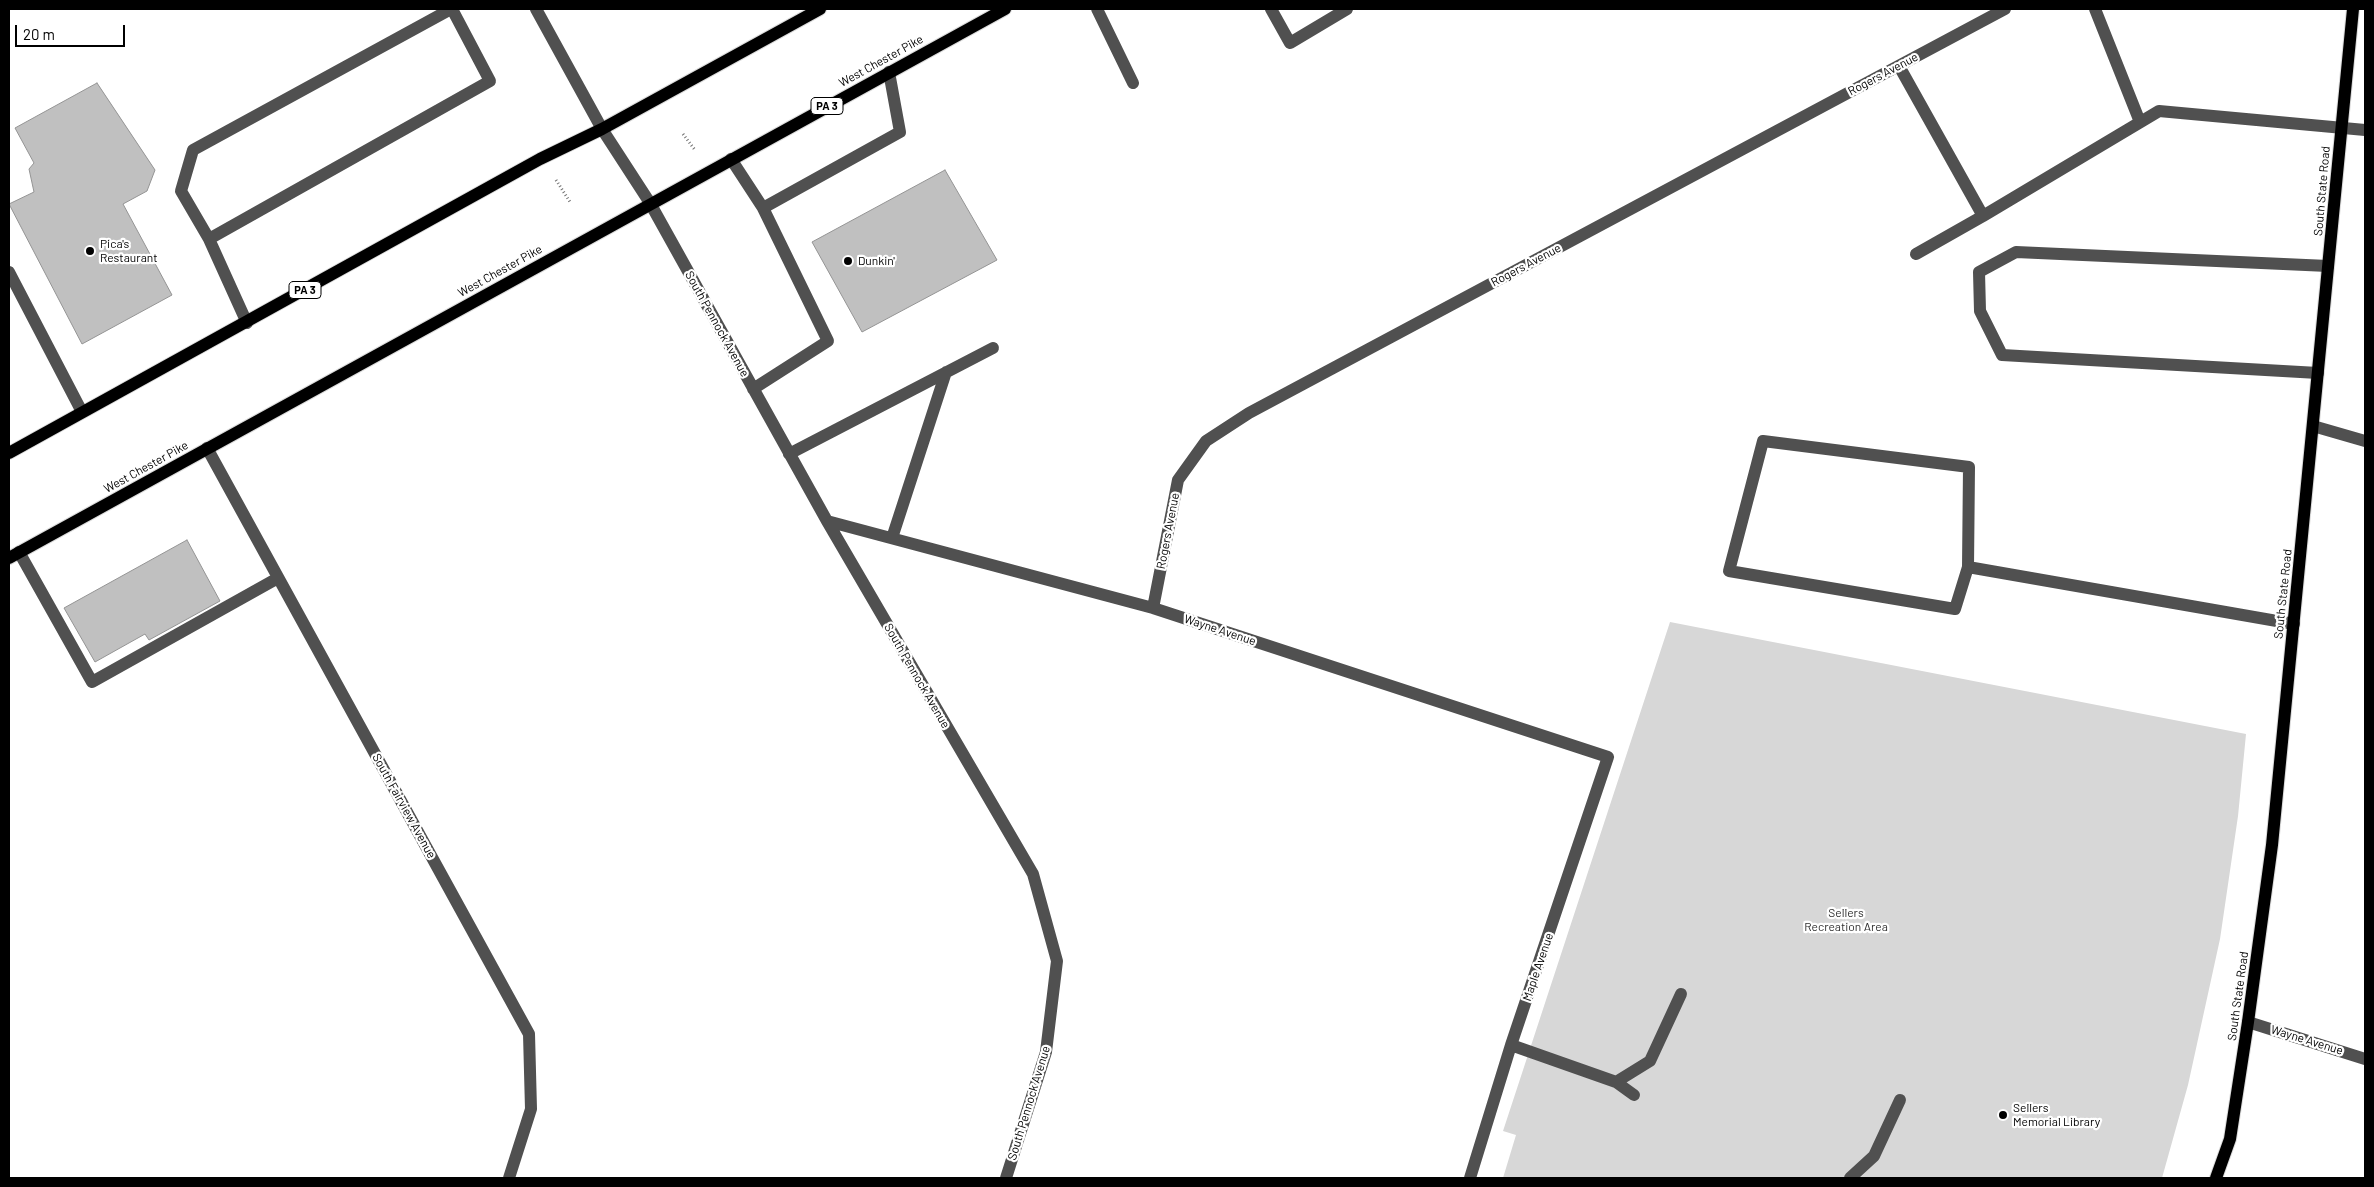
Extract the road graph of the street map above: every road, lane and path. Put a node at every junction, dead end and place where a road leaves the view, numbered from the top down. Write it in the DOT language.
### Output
graph roads {
  1 [pos="451,9"];
  2 [pos="536,9"];
  3 [pos="820,9"];
  4 [pos="1005,9"];
  5 [pos="1096,9"];
  6 [pos="1271,9"];
  7 [pos="1346,9"];
  8 [pos="2005,9"];
  9 [pos="2096,9"];
  10 [pos="2353,9"];
  11 [pos="1899,66"];
  12 [pos="889,72"];
  13 [pos="1134,83"];
  14 [pos="2140,122"];
  15 [pos="2341,128"];
  16 [pos="602,129"];
  17 [pos="2365,130"];
  18 [pos="684,134"];
  19 [pos="698,154"];
  20 [pos="732,159"];
  21 [pos="555,179"];
  22 [pos="570,202"];
  23 [pos="650,203"];
  24 [pos="763,208"];
  25 [pos="1984,216"];
  26 [pos="209,239"];
  27 [pos="1916,254"];
  28 [pos="2328,266"];
  29 [pos="9,272"];
  30 [pos="247,323"];
  31 [pos="993,348"];
  32 [pos="946,372"];
  33 [pos="2318,373"];
  34 [pos="753,389"];
  35 [pos="82,412"];
  36 [pos="2314,426"];
  37 [pos="2365,441"];
  38 [pos="207,448"];
  39 [pos="9,453"];
  40 [pos="789,454"];
  41 [pos="827,521"];
  42 [pos="892,538"];
  43 [pos="14,555"];
  44 [pos="1968,567"];
  45 [pos="278,578"];
  46 [pos="1154,608"];
  47 [pos="2294,624"];
  48 [pos="1608,757"];
  49 [pos="1681,994"];
  50 [pos="2248,1022"];
  51 [pos="1512,1045"];
  52 [pos="2365,1058"];
  53 [pos="1616,1082"];
  54 [pos="1634,1095"];
  55 [pos="1900,1100"];
  56 [pos="510,1178"];
  57 [pos="1006,1178"];
  58 [pos="1470,1178"];
  59 [pos="1850,1178"];
  60 [pos="2216,1178"];
  1 -- 26 [label="street"];
  1 -- 26 [label="street"];
  2 -- 16 [label="street, South Pennock Avenue"];
  3 -- 16 [label="main road, PA 3"];
  4 -- 12 [label="main road, West Chester Pike / PA 3"];
  5 -- 13 [label="street"];
  6 -- 7 [label="street"];
  8 -- 11 [label="street, Rogers Avenue"];
  9 -- 14 [label="street"];
  10 -- 15 [label="main road, South State Road"];
  11 -- 25 [label="street"];
  11 -- 46 [label="street, Rogers Avenue"];
  12 -- 20 [label="main road, West Chester Pike / PA 3"];
  12 -- 24 [label="street"];
  14 -- 15 [label="street"];
  14 -- 25 [label="street"];
  15 -- 17 [label="street"];
  15 -- 28 [label="main road, South State Road"];
  16 -- 23 [label="street, South Pennock Avenue"];
  16 -- 30 [label="main road, PA 3"];
  18 -- 19 [label="path"];
  20 -- 23 [label="main road, West Chester Pike / PA 3"];
  20 -- 24 [label="street"];
  21 -- 22 [label="path"];
  23 -- 34 [label="street, South Pennock Avenue"];
  23 -- 38 [label="main road, West Chester Pike / PA 3"];
  24 -- 34 [label="street"];
  25 -- 27 [label="street"];
  26 -- 30 [label="street"];
  28 -- 33 [label="main road, South State Road"];
  28 -- 33 [label="street"];
  29 -- 35 [label="street"];
  30 -- 35 [label="main road, PA 3"];
  31 -- 32 [label="street"];
  32 -- 40 [label="street"];
  32 -- 42 [label="street"];
  33 -- 36 [label="main road, South State Road"];
  34 -- 40 [label="street, South Pennock Avenue"];
  35 -- 39 [label="main road, PA 3"];
  36 -- 37 [label="street"];
  36 -- 47 [label="main road, South State Road"];
  38 -- 43 [label="main road, West Chester Pike / PA 3"];
  38 -- 45 [label="street, South Fairview Avenue"];
  40 -- 41 [label="street, South Pennock Avenue"];
  41 -- 42 [label="street, Wayne Avenue"];
  41 -- 57 [label="street, South Pennock Avenue"];
  42 -- 46 [label="street, Wayne Avenue"];
  43 -- 45 [label="street"];
  44 -- 44 [label="street"];
  44 -- 47 [label="street"];
  45 -- 56 [label="street, South Fairview Avenue"];
  46 -- 48 [label="street, Wayne Avenue"];
  47 -- 50 [label="main road, South State Road"];
  48 -- 51 [label="street, Maple Avenue"];
  49 -- 53 [label="street"];
  50 -- 52 [label="street, Wayne Avenue"];
  50 -- 60 [label="main road, South State Road"];
  51 -- 53 [label="street"];
  51 -- 58 [label="street, Maple Avenue"];
  53 -- 54 [label="street"];
  55 -- 59 [label="street"];
}
